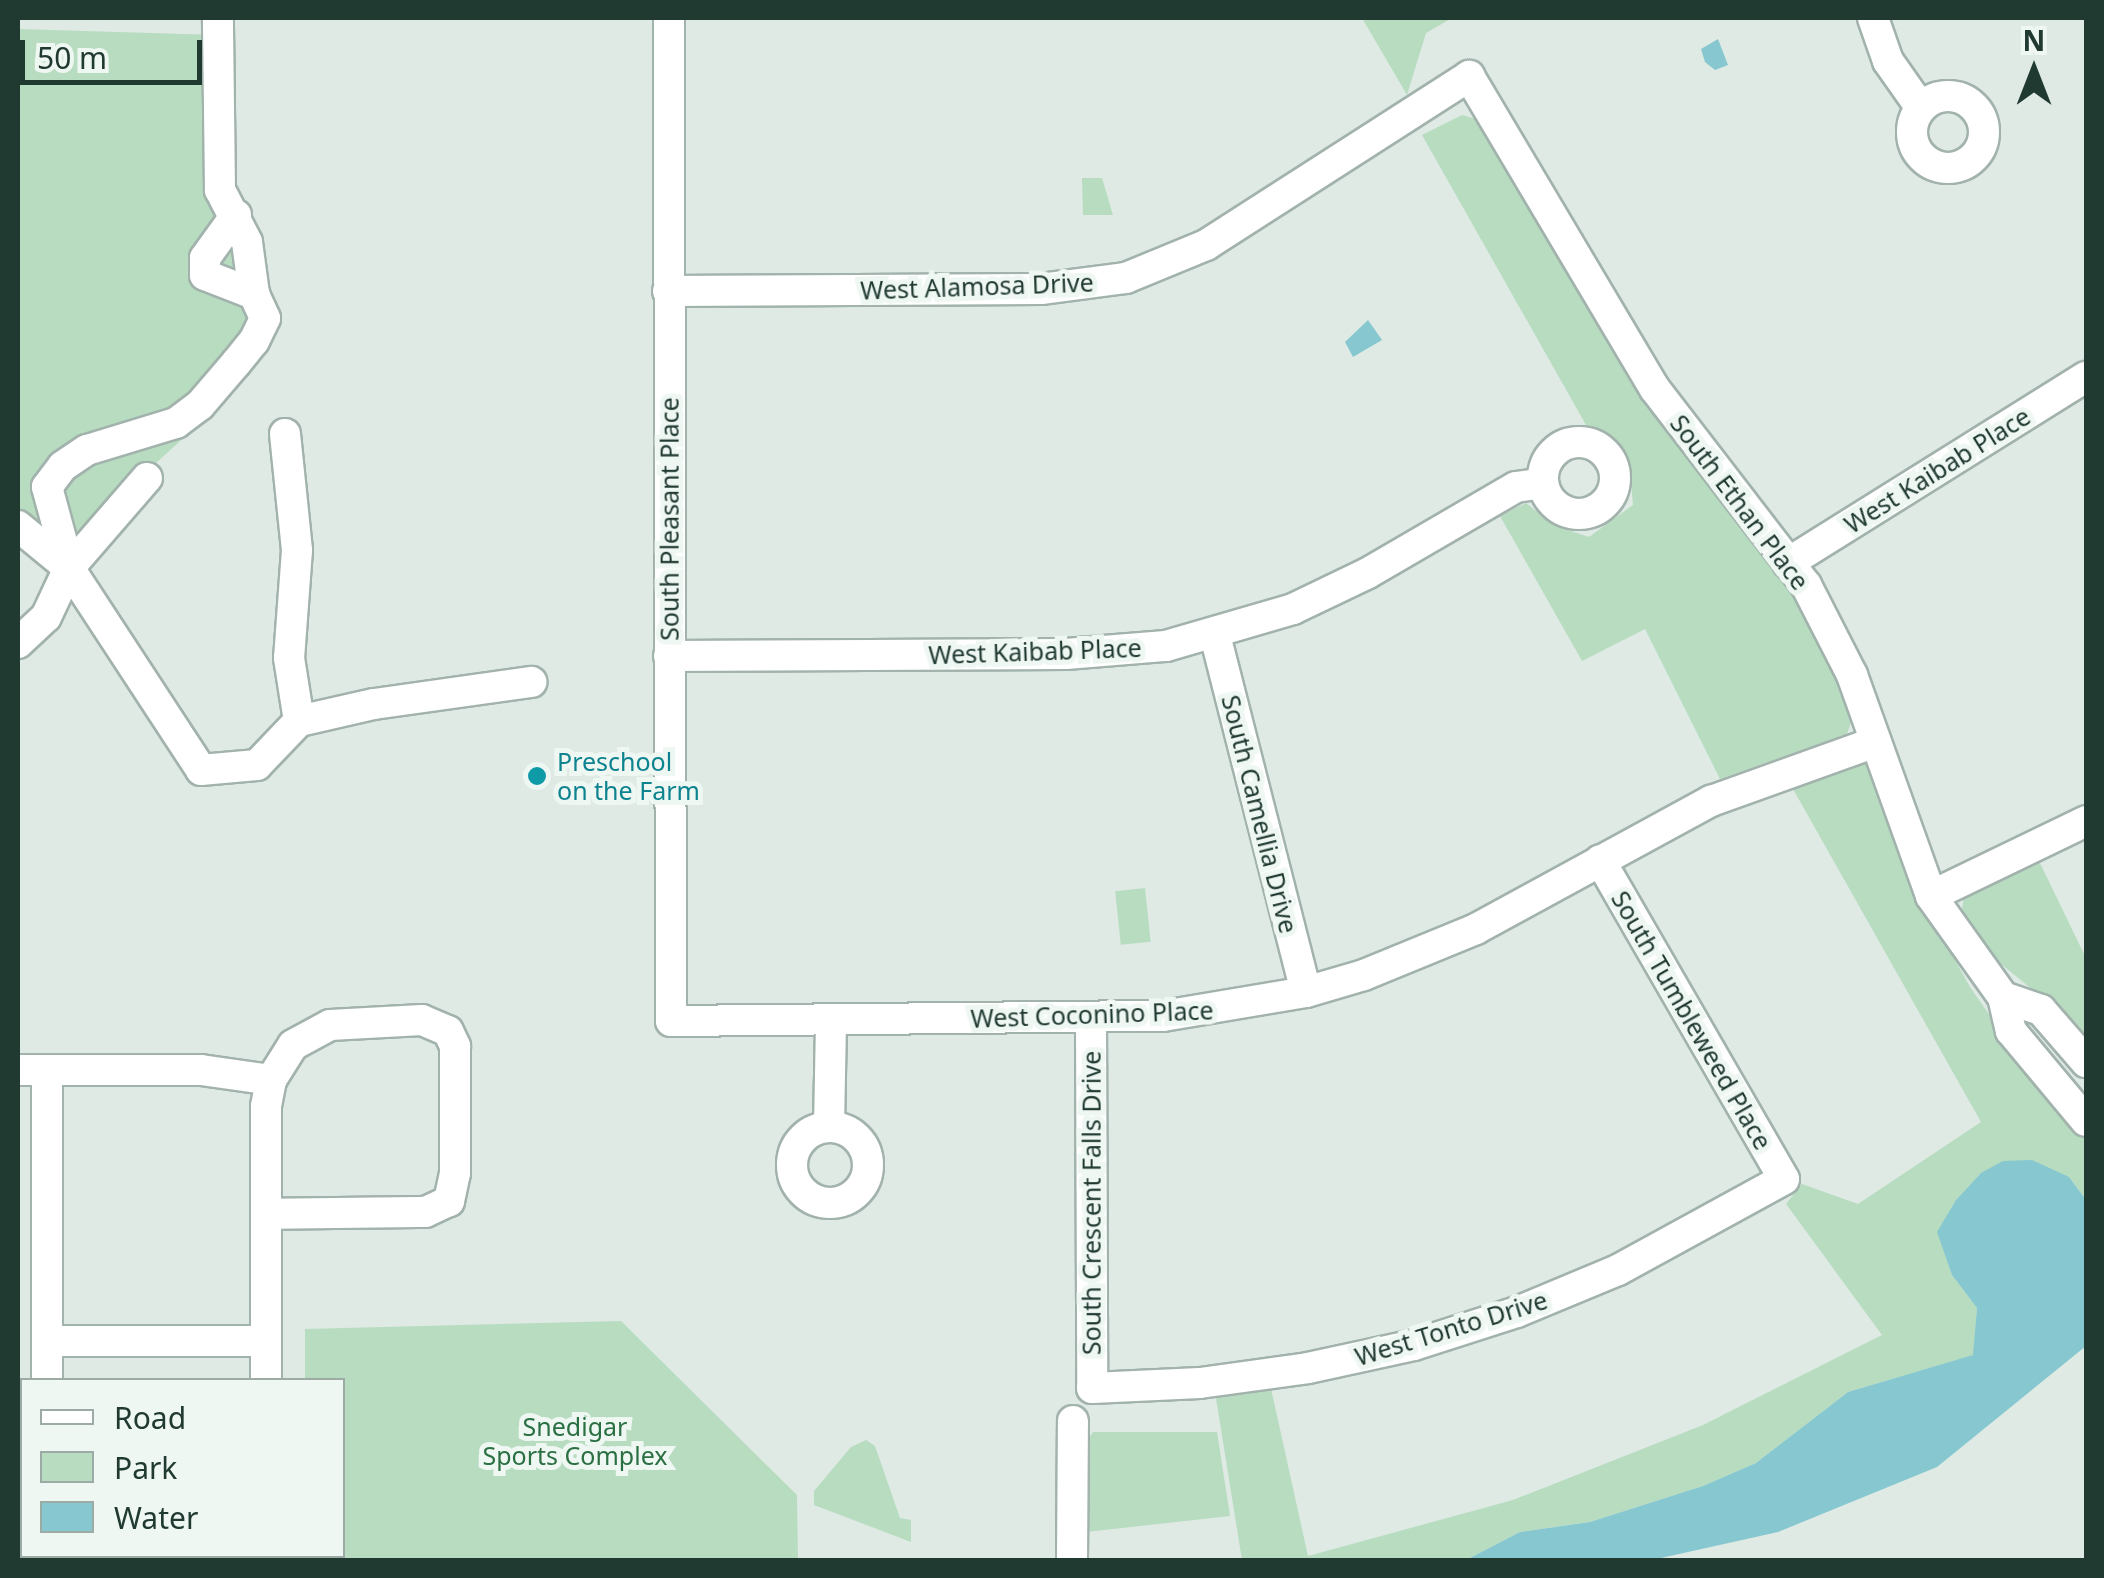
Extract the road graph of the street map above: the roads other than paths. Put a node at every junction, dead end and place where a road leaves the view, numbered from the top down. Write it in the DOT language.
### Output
graph roads {
  1 [pos="218,18"];
  2 [pos="668,18"];
  3 [pos="1873,18"];
  4 [pos="1469,76"];
  5 [pos="1921,108"];
  6 [pos="236,215"];
  7 [pos="668,291"];
  8 [pos="254,294"];
  9 [pos="2086,378"];
  10 [pos="285,434"];
  11 [pos="147,478"];
  12 [pos="1543,484"];
  13 [pos="18,526"];
  14 [pos="1788,563"];
  15 [pos="69,568"];
  16 [pos="1214,635"];
  17 [pos="18,643"];
  18 [pos="669,656"];
  19 [pos="530,682"];
  20 [pos="299,721"];
  21 [pos="1876,742"];
  22 [pos="2086,821"];
  23 [pos="1600,860"];
  24 [pos="1931,896"];
  25 [pos="1306,992"];
  26 [pos="2003,997"];
  27 [pos="1091,1019"];
  28 [pos="831,1020"];
  29 [pos="671,1021"];
  30 [pos="2086,1062"];
  31 [pos="32,1070"];
  32 [pos="271,1080"];
  33 [pos="2086,1121"];
  34 [pos="828,1127"];
  35 [pos="1784,1180"];
  36 [pos="267,1214"];
  37 [pos="266,1340"];
  38 [pos="47,1341"];
  39 [pos="47,1378"];
  40 [pos="266,1378"];
  41 [pos="1092,1388"];
  42 [pos="1073,1421"];
  43 [pos="1068,1560"];
  1 -- 6 [label="street"];
  2 -- 7 [label="street, South Pleasant Place"];
  3 -- 5 [label="street"];
  4 -- 7 [label="street, West Alamosa Drive"];
  4 -- 14 [label="street, South Ethan Place"];
  6 -- 8 [label="street"];
  6 -- 8 [label="street"];
  7 -- 18 [label="street, South Pleasant Place"];
  8 -- 15 [label="street"];
  9 -- 14 [label="street, West Kaibab Place"];
  10 -- 20 [label="street"];
  11 -- 15 [label="street"];
  12 -- 16 [label="street, West Kaibab Place"];
  13 -- 15 [label="street"];
  14 -- 21 [label="street, South Ethan Place"];
  15 -- 17 [label="street"];
  15 -- 20 [label="street"];
  16 -- 18 [label="street, West Kaibab Place"];
  16 -- 25 [label="street, South Camellia Drive"];
  18 -- 29 [label="street, South Pleasant Place"];
  19 -- 20 [label="street"];
  21 -- 23 [label="street, West Coconino Place"];
  21 -- 24 [label="street, South Ethan Place"];
  22 -- 24 [label="street"];
  23 -- 25 [label="street, West Coconino Place"];
  23 -- 35 [label="street, South Tumbleweed Place"];
  24 -- 26 [label="street, South Ethan Place"];
  25 -- 27 [label="street, West Coconino Place"];
  26 -- 30 [label="street, South Ethan Place"];
  26 -- 33 [label="street, South Ethan Place"];
  27 -- 28 [label="street, West Coconino Place"];
  27 -- 41 [label="street, South Crescent Falls Drive"];
  28 -- 29 [label="street, West Coconino Place"];
  28 -- 34 [label="street"];
  31 -- 32 [label="street"];
  31 -- 38 [label="street"];
  32 -- 36 [label="street"];
  32 -- 36 [label="street"];
  35 -- 41 [label="street, West Tonto Drive"];
  36 -- 37 [label="street"];
  37 -- 38 [label="street"];
  37 -- 40 [label="street"];
  38 -- 39 [label="street"];
  42 -- 43 [label="street"];
}
